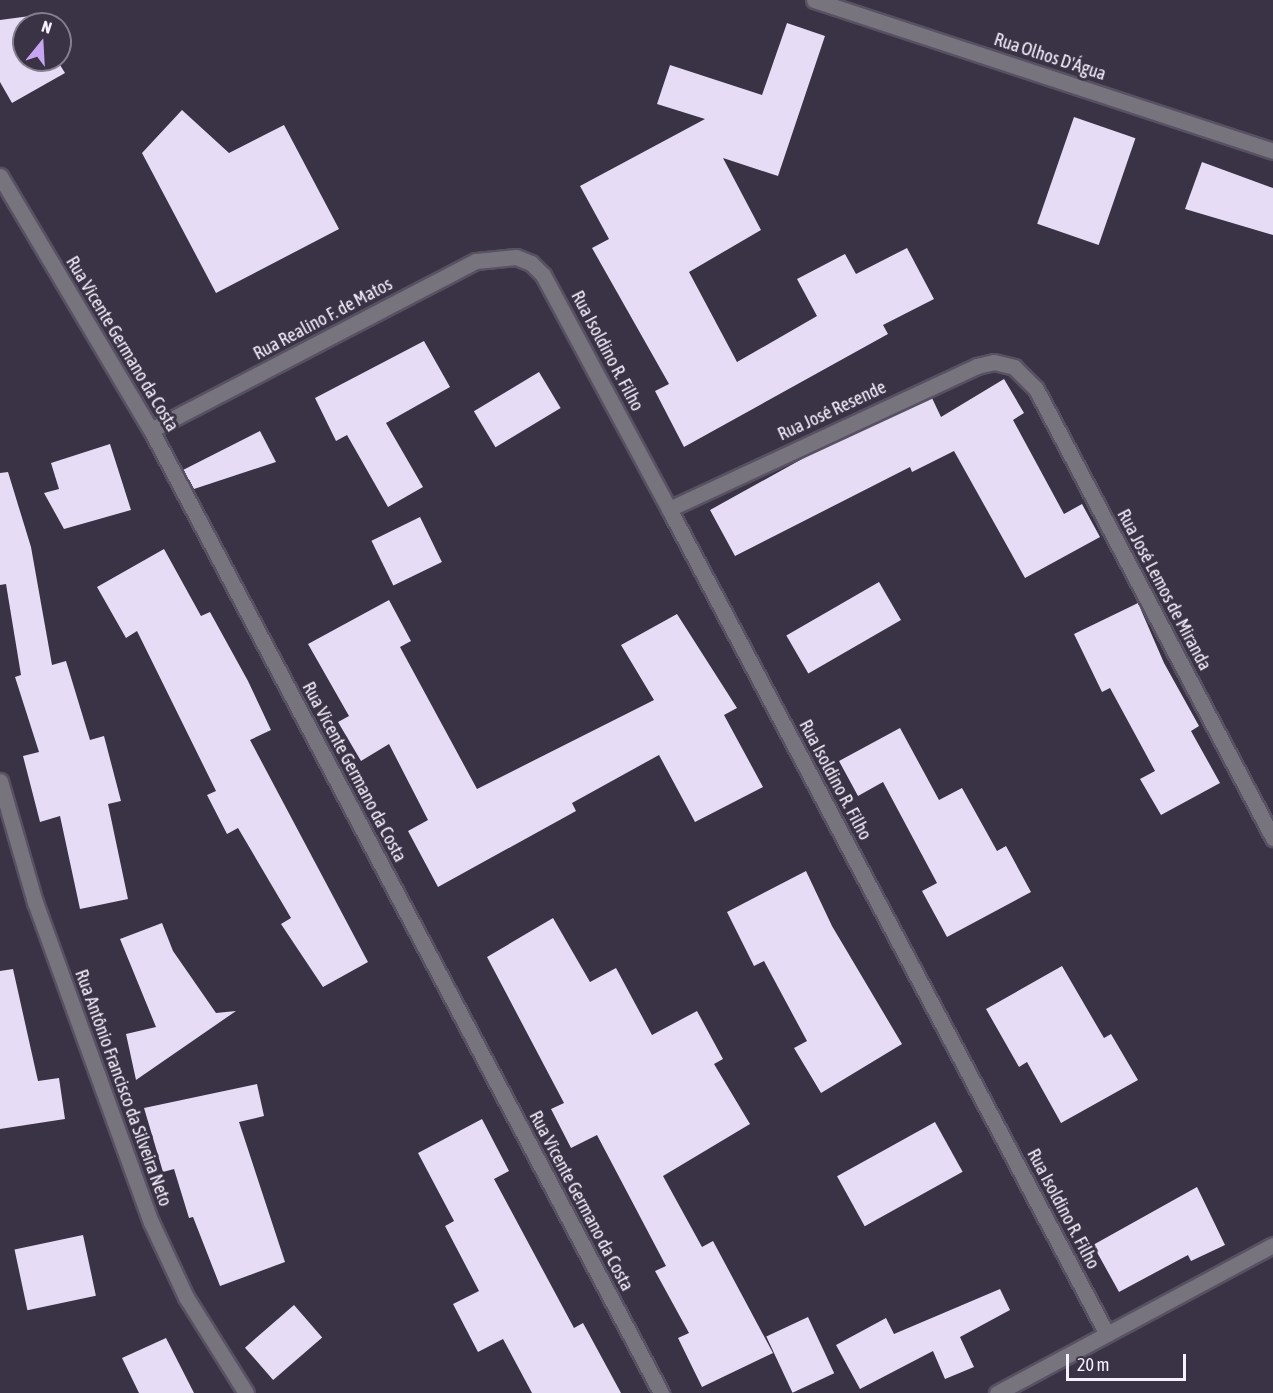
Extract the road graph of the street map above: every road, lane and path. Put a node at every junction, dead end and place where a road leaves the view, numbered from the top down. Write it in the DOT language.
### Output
graph roads {
  1 [pos="814,0"];
  2 [pos="1273,150"];
  3 [pos="0,176"];
  4 [pos="516,257"];
  5 [pos="1014,367"];
  6 [pos="152,430"];
  7 [pos="669,509"];
  8 [pos="0,781"];
  9 [pos="1273,838"];
  10 [pos="1273,1245"];
  11 [pos="1107,1334"];
  12 [pos="246,1393"];
  13 [pos="661,1393"];
  14 [pos="997,1393"];
  1 -- 2 [label="street, Rua Olhos D'Água"];
  3 -- 6 [label="street, Rua Vicente Germano da Costa"];
  4 -- 6 [label="street, Rua Realino F. de Matos"];
  4 -- 7 [label="street, Rua Isoldino R. Filho"];
  5 -- 7 [label="street, Rua José Resende"];
  5 -- 9 [label="street, Rua José Lemos de Miranda"];
  6 -- 13 [label="street, Rua Vicente Germano da Costa"];
  7 -- 11 [label="street, Rua Isoldino R. Filho"];
  8 -- 12 [label="street, Rua Antônio Francisco da Silveira Neto"];
  10 -- 11 [label="street"];
  11 -- 14 [label="street"];
}
